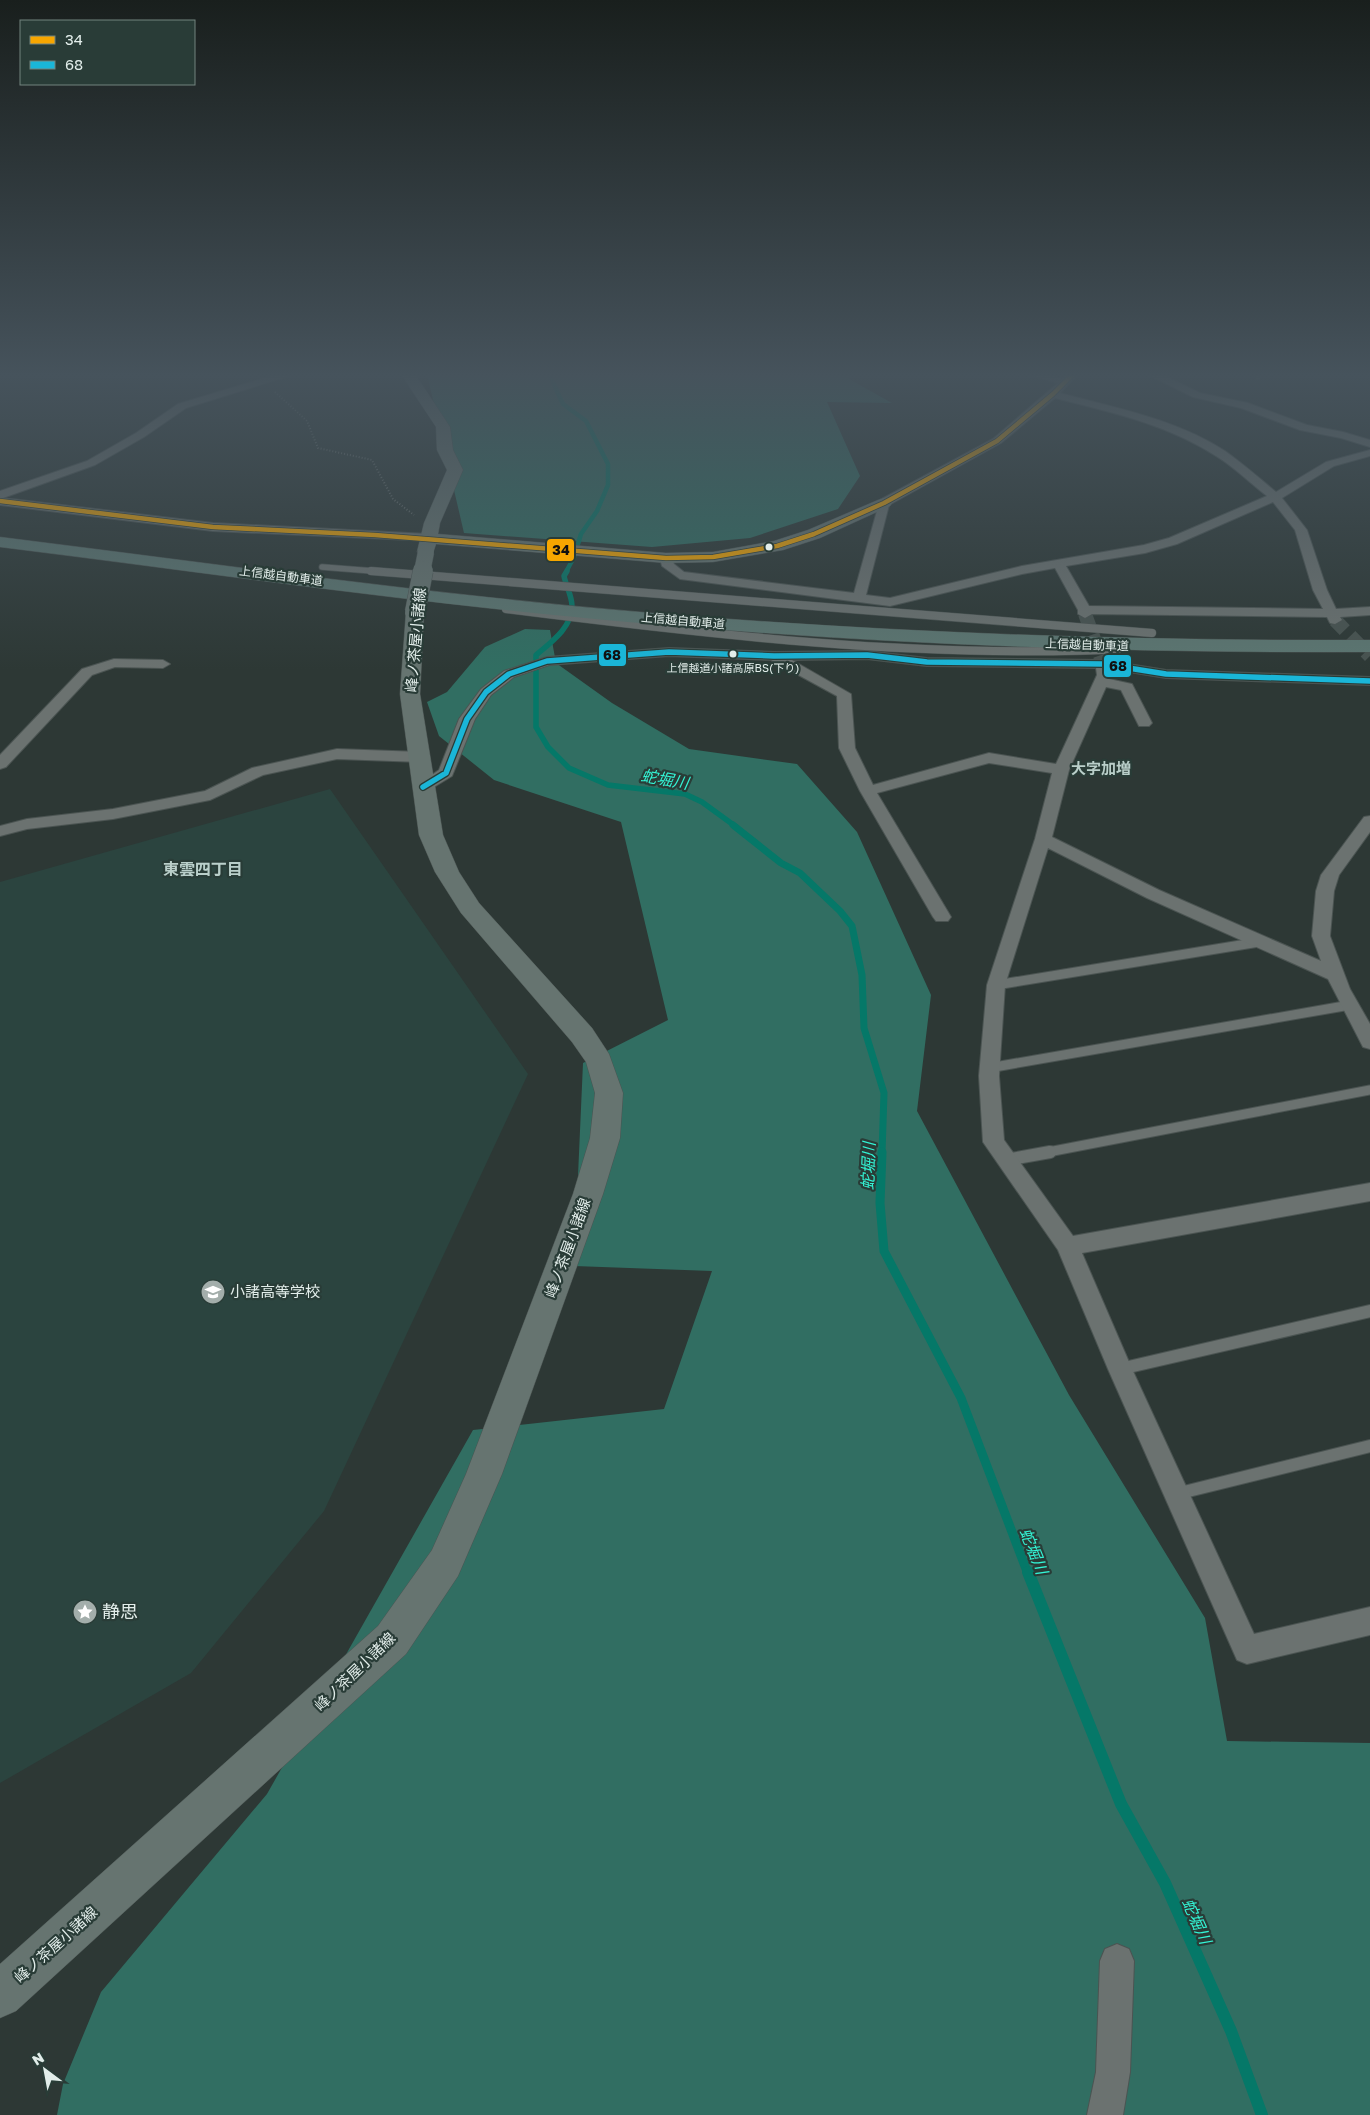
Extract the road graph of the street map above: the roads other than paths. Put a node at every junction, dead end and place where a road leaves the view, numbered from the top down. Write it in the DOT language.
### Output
graph roads {
  1 [pos="64,473"];
  2 [pos="454,473"];
  3 [pos="938,473"];
  4 [pos="1244,473"];
  5 [pos="1316,473"];
  6 [pos="0,496"];
  7 [pos="1275,497"];
  8 [pos="0,501"];
  9 [pos="884,503"];
  10 [pos="0,528"];
  11 [pos="429,538"];
  12 [pos="0,542"];
  13 [pos="666,558"];
  14 [pos="1058,563"];
  15 [pos="859,598"];
  16 [pos="534,599"];
  17 [pos="427,604"];
  18 [pos="601,606"];
  19 [pos="1370,611"];
  20 [pos="1333,616"];
  21 [pos="1370,632"];
  22 [pos="1158,640"];
  23 [pos="1370,646"];
  24 [pos="774,656"];
  25 [pos="163,664"];
  26 [pos="1103,664"];
  27 [pos="1370,681"];
  28 [pos="1101,682"];
  29 [pos="1144,723"];
  30 [pos="0,764"];
  31 [pos="1061,770"];
  32 [pos="422,772"];
  33 [pos="868,791"];
  34 [pos="1370,821"];
  35 [pos="0,831"];
  36 [pos="1043,839"];
  37 [pos="942,917"];
  38 [pos="1260,942"];
  39 [pos="1336,975"];
  40 [pos="996,985"];
  41 [pos="1350,1005"];
  42 [pos="1370,1042"];
  43 [pos="990,1068"];
  44 [pos="1370,1090"];
  45 [pos="1006,1160"];
  46 [pos="1370,1192"];
  47 [pos="1068,1246"];
  48 [pos="1370,1311"];
  49 [pos="1120,1369"];
  50 [pos="1370,1446"];
  51 [pos="1176,1494"];
  52 [pos="1370,1621"];
  53 [pos="1117,1961"];
  54 [pos="0,1995"];
  55 [pos="1105,2115"];
  1 -- 6 [label="street"];
  2 -- 11 [label="main road, 峰ノ茶屋小諸線"];
  3 -- 9 [label="street"];
  4 -- 7 [label="street"];
  5 -- 7 [label="street"];
  7 -- 14 [label="street"];
  7 -- 20 [label="street"];
  8 -- 11 [label="street"];
  9 -- 13 [label="main road"];
  9 -- 15 [label="street"];
  10 -- 16 [label="highway, 上信越自動車道"];
  11 -- 13 [label="main road"];
  11 -- 17 [label="main road, 峰ノ茶屋小諸線, bridge"];
  12 -- 17 [label="highway, 上信越自動車道"];
  13 -- 15 [label="street"];
  14 -- 15 [label="street"];
  14 -- 20 [label="street"];
  16 -- 17 [label="highway, 上信越自動車道"];
  16 -- 18 [label="highway, 上信越自動車道"];
  17 -- 32 [label="main road, 峰ノ茶屋小諸線"];
  18 -- 22 [label="lane"];
  18 -- 22 [label="highway, 上信越自動車道"];
  19 -- 20 [label="street"];
  21 -- 22 [label="highway, 上信越自動車道"];
  22 -- 23 [label="highway, 上信越自動車道"];
  24 -- 26 [label="street"];
  24 -- 32 [label="street"];
  24 -- 33 [label="street"];
  25 -- 30 [label="street"];
  26 -- 27 [label="street"];
  26 -- 28 [label="street"];
  28 -- 29 [label="street"];
  28 -- 31 [label="street"];
  31 -- 33 [label="street"];
  31 -- 36 [label="street"];
  32 -- 35 [label="street"];
  32 -- 54 [label="main road, 峰ノ茶屋小諸線"];
  33 -- 37 [label="street"];
  34 -- 39 [label="street"];
  36 -- 38 [label="street"];
  36 -- 40 [label="street"];
  38 -- 39 [label="street"];
  38 -- 40 [label="lane"];
  39 -- 41 [label="street"];
  40 -- 43 [label="street"];
  41 -- 42 [label="street"];
  41 -- 43 [label="lane"];
  43 -- 45 [label="street"];
  44 -- 45 [label="lane"];
  45 -- 47 [label="street"];
  46 -- 47 [label="street"];
  47 -- 49 [label="street"];
  48 -- 49 [label="lane"];
  49 -- 51 [label="street"];
  50 -- 51 [label="lane"];
  51 -- 52 [label="street"];
  53 -- 55 [label="street"];
}
